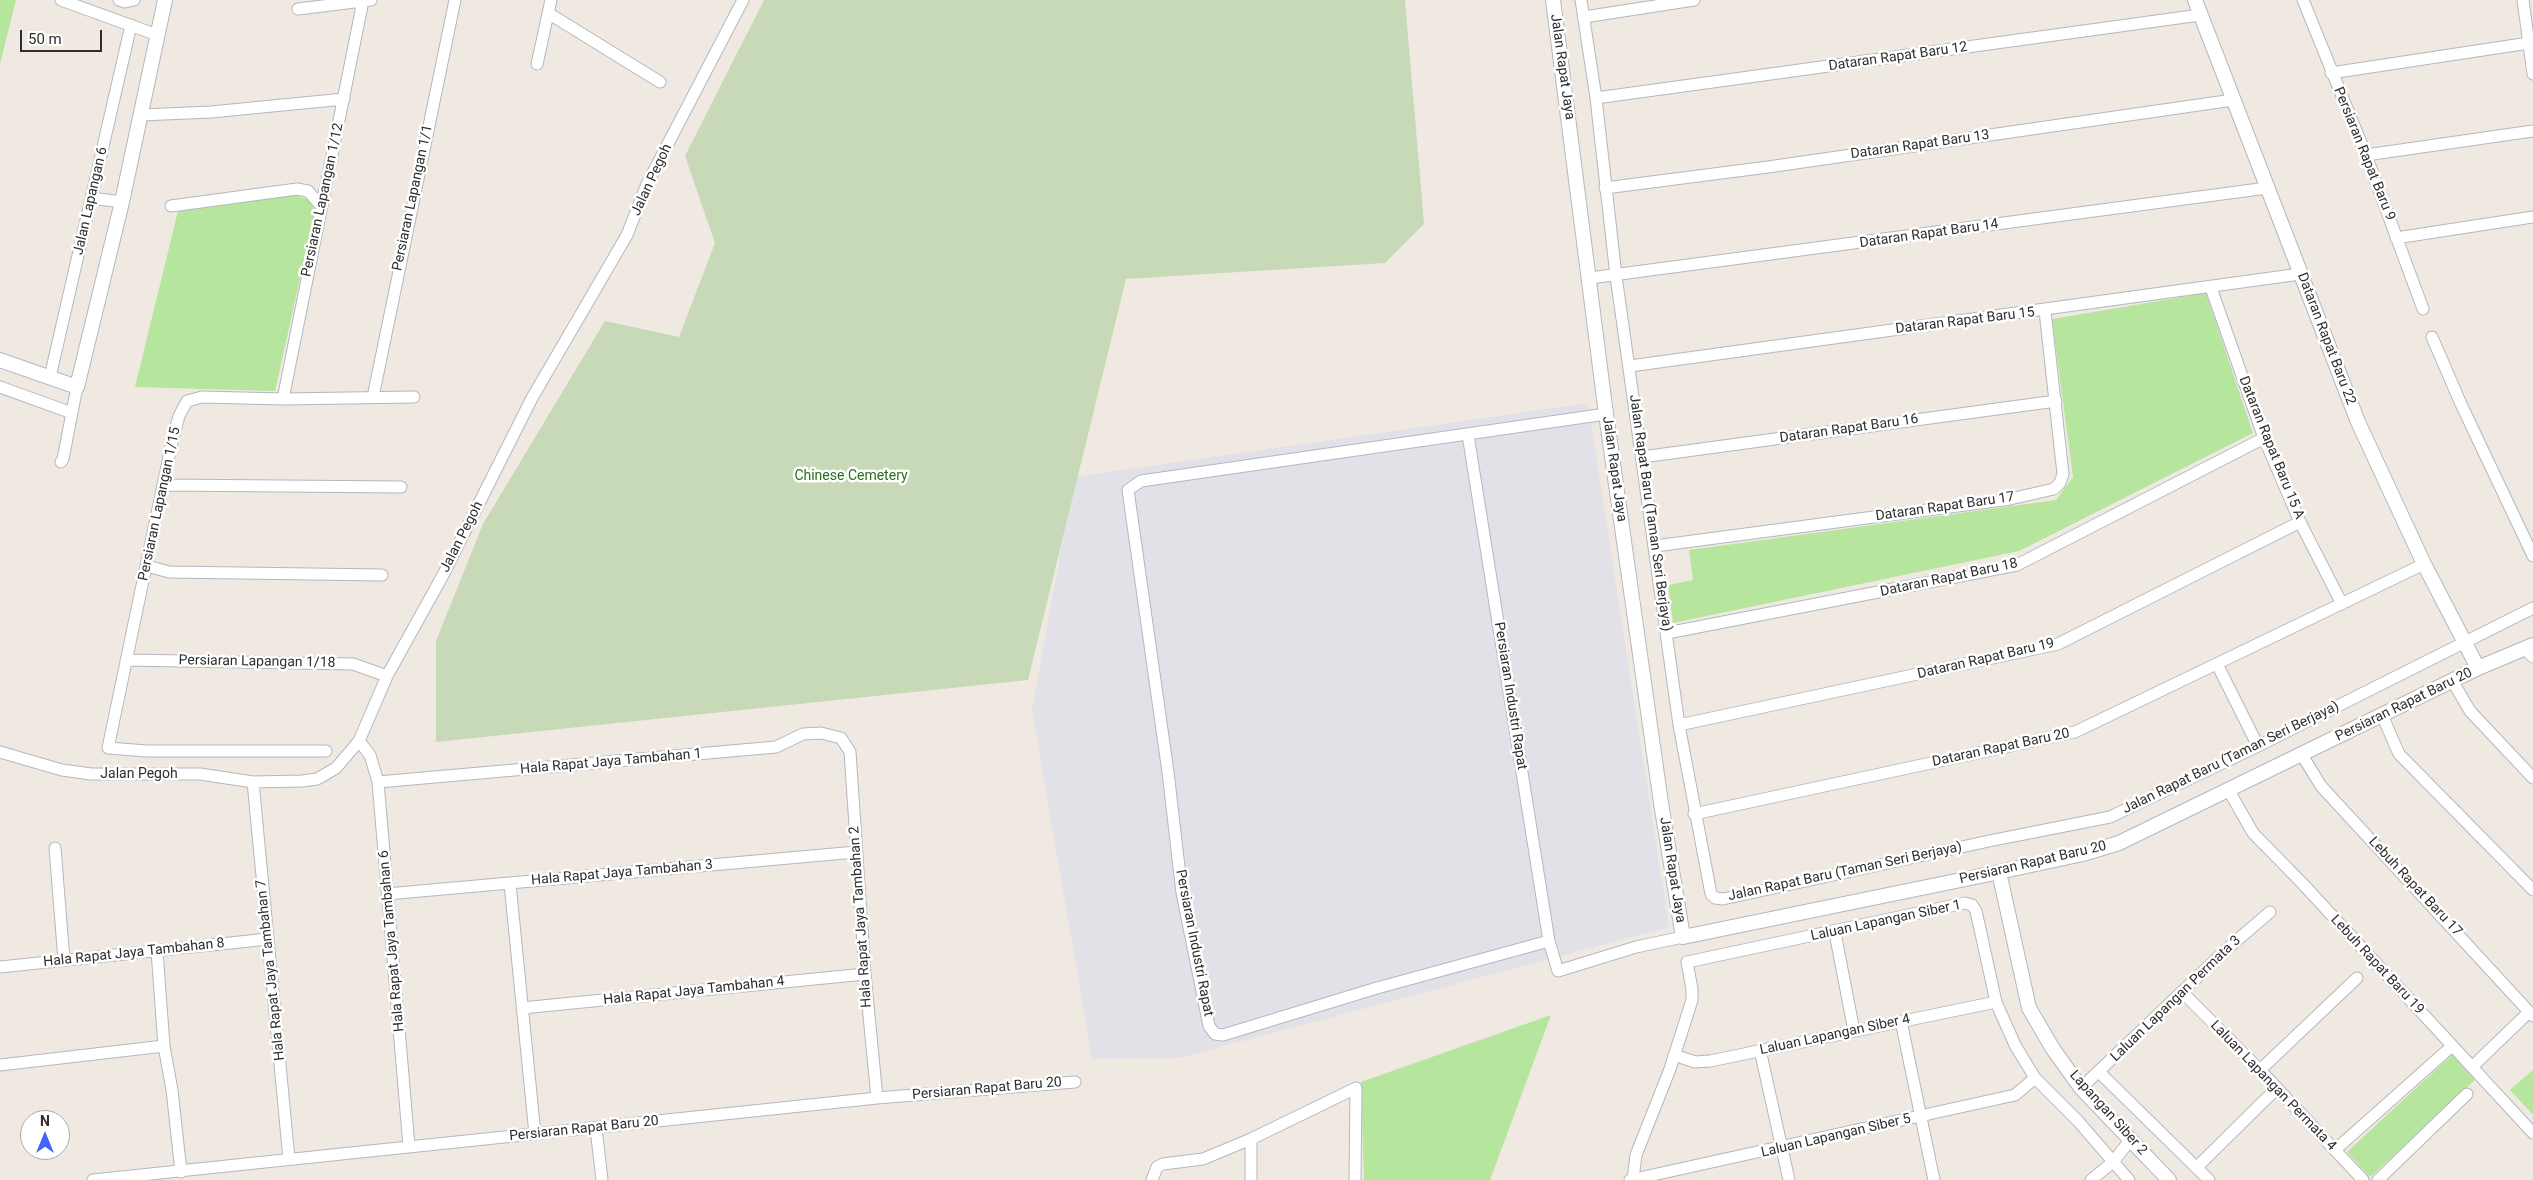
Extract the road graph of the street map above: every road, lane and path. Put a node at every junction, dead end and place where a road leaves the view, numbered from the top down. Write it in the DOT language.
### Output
graph roads {
  1 [pos="61,0"];
  2 [pos="165,0"];
  3 [pos="367,0"];
  4 [pos="455,0"];
  5 [pos="551,0"];
  6 [pos="743,0"];
  7 [pos="1553,0"];
  8 [pos="1581,0"];
  9 [pos="1694,0"];
  10 [pos="2195,0"];
  11 [pos="2303,0"];
  12 [pos="2523,0"];
  13 [pos="298,8"];
  14 [pos="548,12"];
  15 [pos="2200,15"];
  16 [pos="1584,17"];
  17 [pos="131,25"];
  18 [pos="157,35"];
  19 [pos="2529,43"];
  20 [pos="537,64"];
  21 [pos="2331,73"];
  22 [pos="2533,74"];
  23 [pos="660,82"];
  24 [pos="1596,98"];
  25 [pos="344,99"];
  26 [pos="2233,100"];
  27 [pos="141,115"];
  28 [pos="2533,131"];
  29 [pos="2366,155"];
  30 [pos="1606,188"];
  31 [pos="2267,188"];
  32 [pos="91,198"];
  33 [pos="122,202"];
  34 [pos="171,206"];
  35 [pos="322,206"];
  36 [pos="2533,217"];
  37 [pos="2396,238"];
  38 [pos="2300,274"];
  39 [pos="1616,276"];
  40 [pos="1590,278"];
  41 [pos="2211,288"];
  42 [pos="2423,309"];
  43 [pos="2045,311"];
  44 [pos="2432,337"];
  45 [pos="0,360"];
  46 [pos="1630,366"];
  47 [pos="50,378"];
  48 [pos="0,387"];
  49 [pos="77,387"];
  50 [pos="373,397"];
  51 [pos="414,397"];
  52 [pos="283,399"];
  53 [pos="2056,401"];
  54 [pos="72,413"];
  55 [pos="1606,414"];
  56 [pos="1468,435"];
  57 [pos="2264,438"];
  58 [pos="1642,457"];
  59 [pos="60,462"];
  60 [pos="163,485"];
  61 [pos="401,487"];
  62 [pos="2300,522"];
  63 [pos="1655,546"];
  64 [pos="2533,556"];
  65 [pos="2424,564"];
  66 [pos="147,566"];
  67 [pos="382,575"];
  68 [pos="2342,604"];
  69 [pos="2533,608"];
  70 [pos="1667,633"];
  71 [pos="2464,644"];
  72 [pos="2530,650"];
  73 [pos="126,660"];
  74 [pos="2217,664"];
  75 [pos="2478,668"];
  76 [pos="386,676"];
  77 [pos="2453,682"];
  78 [pos="2382,715"];
  79 [pos="1679,725"];
  80 [pos="841,738"];
  81 [pos="359,741"];
  82 [pos="2258,746"];
  83 [pos="326,751"];
  84 [pos="0,752"];
  85 [pos="2302,755"];
  86 [pos="2533,778"];
  87 [pos="253,782"];
  88 [pos="378,782"];
  89 [pos="2229,791"];
  90 [pos="1694,814"];
  91 [pos="55,848"];
  92 [pos="856,852"];
  93 [pos="2000,872"];
  94 [pos="510,884"];
  95 [pos="2533,890"];
  96 [pos="388,894"];
  97 [pos="2270,912"];
  98 [pos="1835,933"];
  99 [pos="1683,937"];
  100 [pos="268,939"];
  101 [pos="1549,941"];
  102 [pos="157,951"];
  103 [pos="64,960"];
  104 [pos="0,967"];
  105 [pos="865,974"];
  106 [pos="2357,978"];
  107 [pos="2183,993"];
  108 [pos="1996,1002"];
  109 [pos="522,1008"];
  110 [pos="2531,1014"];
  111 [pos="1901,1021"];
  112 [pos="1854,1031"];
  113 [pos="164,1046"];
  114 [pos="2452,1046"];
  115 [pos="1760,1050"];
  116 [pos="1674,1056"];
  117 [pos="0,1066"];
  118 [pos="2473,1066"];
  119 [pos="2260,1070"];
  120 [pos="2099,1072"];
  121 [pos="2035,1078"];
  122 [pos="1076,1082"];
  123 [pos="2081,1088"];
  124 [pos="2276,1089"];
  125 [pos="2467,1094"];
  126 [pos="877,1098"];
  127 [pos="1921,1117"];
  128 [pos="596,1128"];
  129 [pos="2533,1133"];
  130 [pos="535,1134"];
  131 [pos="1251,1139"];
  132 [pos="2131,1139"];
  133 [pos="409,1146"];
  134 [pos="1781,1148"];
  135 [pos="2335,1150"];
  136 [pos="289,1159"];
  137 [pos="2112,1162"];
  138 [pos="2197,1167"];
  139 [pos="181,1172"];
  140 [pos="1663,1177"];
  141 [pos="93,1180"];
  142 [pos="602,1180"];
  143 [pos="1152,1180"];
  144 [pos="1251,1180"];
  145 [pos="1355,1180"];
  146 [pos="1632,1180"];
  147 [pos="1789,1180"];
  148 [pos="1934,1180"];
  149 [pos="2091,1180"];
  150 [pos="2130,1180"];
  151 [pos="2169,1180"];
  152 [pos="2209,1180"];
  153 [pos="2363,1180"];
  154 [pos="2378,1180"];
  1 -- 17 [label="street"];
  2 -- 18 [label="street"];
  3 -- 13 [label="street"];
  3 -- 25 [label="street, Persiaran Lapangan 1/12"];
  4 -- 50 [label="street, Persiaran Lapangan 1/1"];
  5 -- 14 [label="street"];
  6 -- 76 [label="street, Jalan Pegoh"];
  7 -- 40 [label="street, Jalan Rapat Jaya"];
  8 -- 16 [label="street, Jalan Rapat Baru (Taman Seri Berjaya)"];
  9 -- 16 [label="street"];
  10 -- 15 [label="street, Dataran Rapat Baru 22"];
  11 -- 21 [label="street, Persiaran Rapat Baru 9"];
  12 -- 19 [label="street"];
  14 -- 20 [label="street"];
  14 -- 23 [label="street"];
  15 -- 24 [label="street, Dataran Rapat Baru 12"];
  15 -- 26 [label="street, Dataran Rapat Baru 22"];
  16 -- 24 [label="street, Jalan Rapat Baru (Taman Seri Berjaya)"];
  17 -- 18 [label="street"];
  17 -- 32 [label="street, Jalan Lapangan 6"];
  18 -- 27 [label="street"];
  19 -- 21 [label="street"];
  19 -- 22 [label="street"];
  21 -- 29 [label="street, Persiaran Rapat Baru 9"];
  24 -- 30 [label="street, Jalan Rapat Baru (Taman Seri Berjaya)"];
  25 -- 27 [label="street"];
  25 -- 35 [label="street, Persiaran Lapangan 1/12"];
  26 -- 30 [label="street, Dataran Rapat Baru 13"];
  26 -- 31 [label="street, Dataran Rapat Baru 22"];
  27 -- 33 [label="street"];
  28 -- 29 [label="street"];
  29 -- 37 [label="street, Persiaran Rapat Baru 9"];
  30 -- 39 [label="street, Jalan Rapat Baru (Taman Seri Berjaya)"];
  31 -- 38 [label="street, Dataran Rapat Baru 22"];
  31 -- 39 [label="street, Dataran Rapat Baru 14"];
  32 -- 33 [label="street"];
  32 -- 47 [label="street, Jalan Lapangan 6"];
  33 -- 49 [label="street"];
  34 -- 35 [label="street"];
  35 -- 52 [label="street, Persiaran Lapangan 1/12"];
  36 -- 37 [label="street"];
  37 -- 42 [label="street, Persiaran Rapat Baru 9"];
  38 -- 41 [label="street, Dataran Rapat Baru 15"];
  38 -- 65 [label="street, Dataran Rapat Baru 22"];
  39 -- 40 [label="street, Dataran Rapat Baru 14"];
  39 -- 46 [label="street, Jalan Rapat Baru (Taman Seri Berjaya)"];
  40 -- 55 [label="street, Jalan Rapat Jaya"];
  41 -- 43 [label="street, Dataran Rapat Baru 15"];
  41 -- 57 [label="street, Dataran Rapat Baru 15 A"];
  43 -- 46 [label="street, Dataran Rapat Baru 15"];
  43 -- 53 [label="street, Dataran Rapat Baru 17"];
  44 -- 64 [label="street"];
  45 -- 47 [label="street"];
  46 -- 58 [label="street, Jalan Rapat Baru (Taman Seri Berjaya)"];
  47 -- 49 [label="street"];
  48 -- 54 [label="street"];
  49 -- 54 [label="street"];
  50 -- 51 [label="street, Persiaran Lapangan 1/15"];
  50 -- 52 [label="street, Persiaran Lapangan 1/15"];
  52 -- 60 [label="street, Persiaran Lapangan 1/15"];
  53 -- 58 [label="street, Dataran Rapat Baru 16"];
  53 -- 63 [label="street, Dataran Rapat Baru 17"];
  54 -- 59 [label="street"];
  55 -- 56 [label="street, Persiaran Industri Rapat"];
  55 -- 99 [label="street, Jalan Rapat Jaya"];
  56 -- 101 [label="street, Persiaran Industri Rapat"];
  56 -- 101 [label="street, Persiaran Industri Rapat"];
  57 -- 62 [label="street, Dataran Rapat Baru 15 A"];
  57 -- 70 [label="street, Dataran Rapat Baru 18"];
  58 -- 63 [label="street, Jalan Rapat Baru (Taman Seri Berjaya)"];
  60 -- 61 [label="street"];
  60 -- 66 [label="street, Persiaran Lapangan 1/15"];
  62 -- 68 [label="street, Dataran Rapat Baru 15 A"];
  62 -- 79 [label="street, Dataran Rapat Baru 19"];
  63 -- 70 [label="street, Jalan Rapat Baru (Taman Seri Berjaya)"];
  65 -- 68 [label="street, Dataran Rapat Baru 20"];
  65 -- 71 [label="street, Dataran Rapat Baru 22"];
  66 -- 67 [label="street"];
  66 -- 73 [label="street, Persiaran Lapangan 1/15"];
  68 -- 74 [label="street, Dataran Rapat Baru 20"];
  69 -- 71 [label="street, Jalan Rapat Baru (Taman Seri Berjaya)"];
  70 -- 79 [label="street, Jalan Rapat Baru (Taman Seri Berjaya)"];
  71 -- 75 [label="street, Dataran Rapat Baru 22"];
  71 -- 82 [label="street, Jalan Rapat Baru (Taman Seri Berjaya)"];
  72 -- 75 [label="street, Persiaran Rapat Baru 20"];
  73 -- 76 [label="street, Persiaran Lapangan 1/18"];
  73 -- 83 [label="street, Persiaran Lapangan 1/15"];
  74 -- 82 [label="street"];
  74 -- 90 [label="street, Dataran Rapat Baru 20"];
  75 -- 77 [label="street, Persiaran Rapat Baru 20"];
  76 -- 81 [label="street, Jalan Pegoh"];
  77 -- 78 [label="street, Persiaran Rapat Baru 20"];
  77 -- 86 [label="street"];
  78 -- 85 [label="street, Persiaran Rapat Baru 20"];
  78 -- 95 [label="street"];
  79 -- 90 [label="street, Jalan Rapat Baru (Taman Seri Berjaya)"];
  80 -- 88 [label="street, Hala Rapat Jaya Tambahan 1"];
  80 -- 92 [label="street, Hala Rapat Jaya Tambahan 2"];
  81 -- 87 [label="street, Jalan Pegoh"];
  81 -- 88 [label="street, Hala Rapat Jaya Tambahan 6"];
  82 -- 90 [label="street, Jalan Rapat Baru (Taman Seri Berjaya)"];
  84 -- 87 [label="street, Jalan Pegoh"];
  85 -- 89 [label="street, Persiaran Rapat Baru 20"];
  85 -- 110 [label="street, Lebuh Rapat Baru 17"];
  87 -- 100 [label="street, Hala Rapat Jaya Tambahan 7"];
  88 -- 96 [label="street, Hala Rapat Jaya Tambahan 6"];
  89 -- 93 [label="street, Persiaran Rapat Baru 20"];
  89 -- 114 [label="street, Lebuh Rapat Baru 19"];
  91 -- 103 [label="street"];
  92 -- 94 [label="street, Hala Rapat Jaya Tambahan 3"];
  92 -- 105 [label="street, Hala Rapat Jaya Tambahan 2"];
  93 -- 99 [label="street, Persiaran Rapat Baru 20"];
  93 -- 123 [label="street, Lapangan Siber 2"];
  94 -- 96 [label="street, Hala Rapat Jaya Tambahan 3"];
  94 -- 109 [label="street"];
  96 -- 133 [label="street, Hala Rapat Jaya Tambahan 6"];
  97 -- 107 [label="street, Laluan Lapangan Permata 3"];
  98 -- 108 [label="street, Laluan Lapangan Siber 1"];
  98 -- 112 [label="street"];
  98 -- 116 [label="street, Laluan Lapangan Siber 1"];
  99 -- 101 [label="street, Persiaran Rapat Baru 20"];
  100 -- 102 [label="street, Hala Rapat Jaya Tambahan 8"];
  100 -- 136 [label="street, Hala Rapat Jaya Tambahan 7"];
  102 -- 103 [label="street, Hala Rapat Jaya Tambahan 8"];
  102 -- 113 [label="street"];
  103 -- 104 [label="street, Hala Rapat Jaya Tambahan 8"];
  105 -- 109 [label="street, Hala Rapat Jaya Tambahan 4"];
  105 -- 126 [label="street, Hala Rapat Jaya Tambahan 2"];
  106 -- 119 [label="street"];
  107 -- 119 [label="street, Laluan Lapangan Permata 4"];
  107 -- 120 [label="street, Laluan Lapangan Permata 3"];
  108 -- 111 [label="street, Laluan Lapangan Siber 4"];
  108 -- 121 [label="street, Laluan Lapangan Siber 1"];
  109 -- 130 [label="street"];
  110 -- 118 [label="street"];
  111 -- 112 [label="street, Laluan Lapangan Siber 4"];
  111 -- 127 [label="street"];
  112 -- 115 [label="street, Laluan Lapangan Siber 4"];
  113 -- 117 [label="street"];
  113 -- 139 [label="street"];
  114 -- 118 [label="street, Lebuh Rapat Baru 19"];
  114 -- 135 [label="street"];
  115 -- 116 [label="street, Laluan Lapangan Siber 4"];
  115 -- 134 [label="street"];
  116 -- 146 [label="street"];
  118 -- 129 [label="street, Lebuh Rapat Baru 19"];
  119 -- 124 [label="street, Laluan Lapangan Permata 4"];
  120 -- 123 [label="street, Laluan Lapangan Permata 3"];
  120 -- 138 [label="street"];
  121 -- 127 [label="street, Laluan Lapangan Siber 5"];
  121 -- 137 [label="street, Laluan Lapangan Siber 1"];
  122 -- 126 [label="street, Persiaran Rapat Baru 20"];
  123 -- 132 [label="street, Lapangan Siber 2"];
  124 -- 135 [label="street, Laluan Lapangan Permata 4"];
  124 -- 138 [label="street"];
  125 -- 154 [label="street"];
  126 -- 128 [label="street, Persiaran Rapat Baru 20"];
  127 -- 134 [label="street, Laluan Lapangan Siber 5"];
  127 -- 148 [label="street"];
  128 -- 130 [label="street, Persiaran Rapat Baru 20"];
  128 -- 142 [label="street"];
  130 -- 133 [label="street, Persiaran Rapat Baru 20"];
  131 -- 143 [label="street"];
  131 -- 144 [label="street"];
  131 -- 145 [label="street"];
  132 -- 137 [label="street"];
  132 -- 151 [label="street, Lapangan Siber 2"];
  133 -- 136 [label="street, Persiaran Rapat Baru 20"];
  134 -- 140 [label="street, Laluan Lapangan Siber 5"];
  134 -- 147 [label="street"];
  135 -- 153 [label="street, Laluan Lapangan Permata 4"];
  136 -- 139 [label="street, Persiaran Rapat Baru 20"];
  137 -- 149 [label="street"];
  137 -- 150 [label="street, Laluan Lapangan Siber 1"];
  138 -- 152 [label="street"];
  139 -- 141 [label="street, Persiaran Rapat Baru 20"];
  140 -- 146 [label="street, Laluan Lapangan Siber 5"];
}
